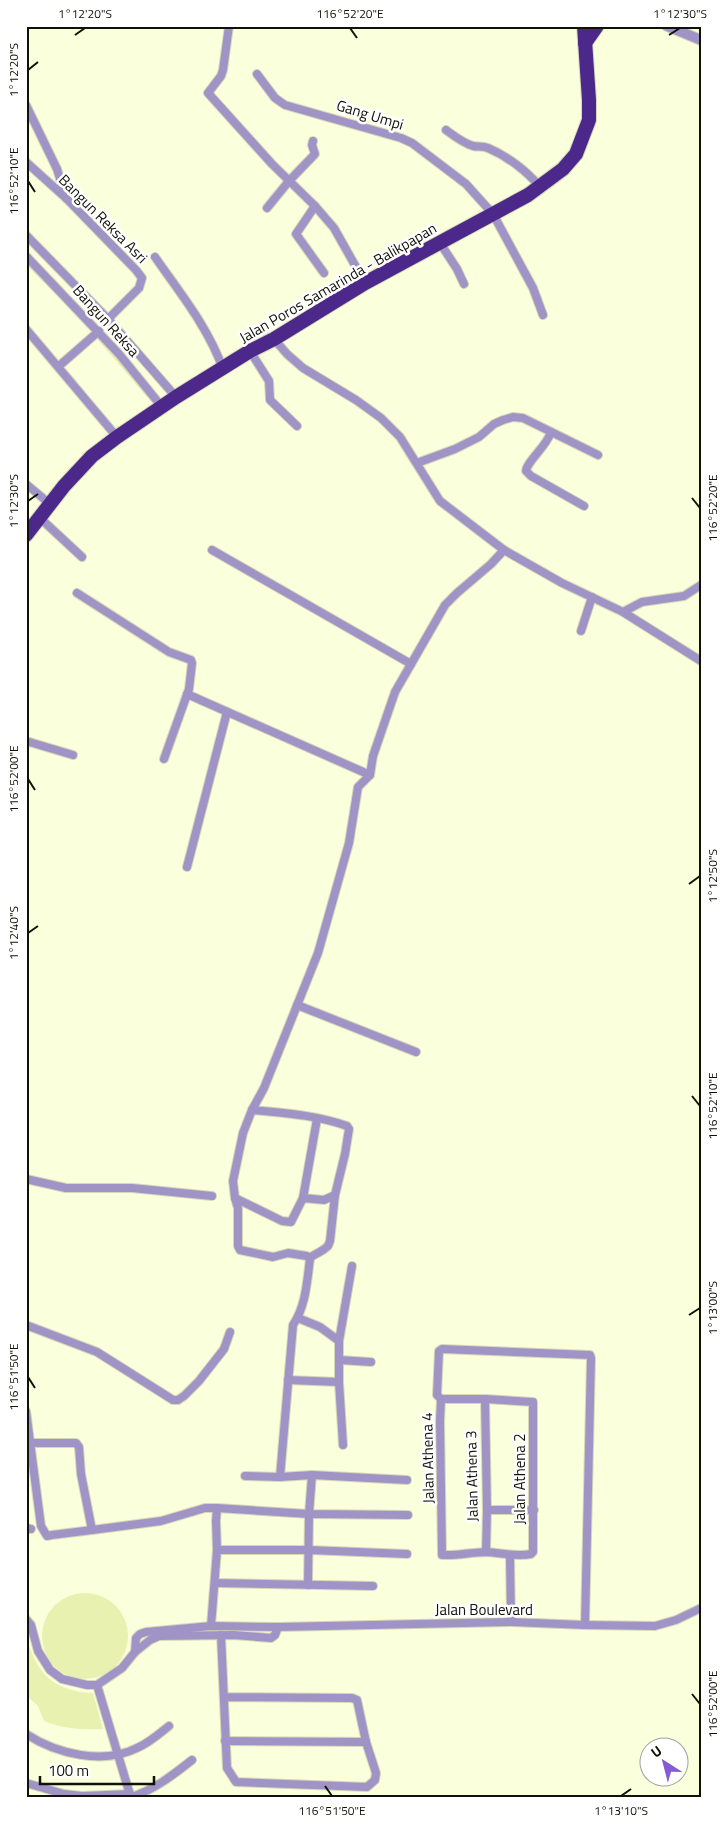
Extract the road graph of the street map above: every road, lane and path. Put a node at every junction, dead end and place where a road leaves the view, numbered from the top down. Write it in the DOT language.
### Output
graph roads {
  1 [pos="229,26"];
  2 [pos="584,26"];
  3 [pos="597,26"];
  4 [pos="666,26"];
  5 [pos="701,40"];
  6 [pos="585,43"];
  7 [pos="257,74"];
  8 [pos="26,105"];
  9 [pos="446,130"];
  10 [pos="313,140"];
  11 [pos="26,162"];
  12 [pos="289,181"];
  13 [pos="540,187"];
  14 [pos="66,198"];
  15 [pos="315,206"];
  16 [pos="267,208"];
  17 [pos="493,214"];
  18 [pos="26,235"];
  19 [pos="440,243"];
  20 [pos="26,256"];
  21 [pos="155,257"];
  22 [pos="324,273"];
  23 [pos="365,283"];
  24 [pos="464,284"];
  25 [pos="543,315"];
  26 [pos="108,319"];
  27 [pos="26,329"];
  28 [pos="99,331"];
  29 [pos="274,339"];
  30 [pos="250,351"];
  31 [pos="58,366"];
  32 [pos="222,369"];
  33 [pos="176,397"];
  34 [pos="162,407"];
  35 [pos="297,426"];
  36 [pos="551,432"];
  37 [pos="117,437"];
  38 [pos="598,456"];
  39 [pos="417,463"];
  40 [pos="26,484"];
  41 [pos="50,504"];
  42 [pos="584,506"];
  43 [pos="40,518"];
  44 [pos="26,535"];
  45 [pos="212,550"];
  46 [pos="504,550"];
  47 [pos="82,557"];
  48 [pos="701,585"];
  49 [pos="77,593"];
  50 [pos="592,598"];
  51 [pos="623,612"];
  52 [pos="581,631"];
  53 [pos="701,661"];
  54 [pos="411,664"];
  55 [pos="187,694"];
  56 [pos="227,712"];
  57 [pos="26,741"];
  58 [pos="73,755"];
  59 [pos="164,759"];
  60 [pos="370,775"];
  61 [pos="187,867"];
  62 [pos="297,1005"];
  63 [pos="416,1052"];
  64 [pos="252,1110"];
  65 [pos="317,1119"];
  66 [pos="26,1179"];
  67 [pos="334,1195"];
  68 [pos="212,1196"];
  69 [pos="235,1198"];
  70 [pos="303,1198"];
  71 [pos="310,1258"];
  72 [pos="352,1266"];
  73 [pos="298,1318"];
  74 [pos="26,1325"];
  75 [pos="230,1332"];
  76 [pos="340,1341"];
  77 [pos="340,1360"];
  78 [pos="371,1362"];
  79 [pos="288,1380"];
  80 [pos="339,1382"];
  81 [pos="441,1399"];
  82 [pos="485,1399"];
  83 [pos="26,1411"];
  84 [pos="29,1443"];
  85 [pos="343,1446"];
  86 [pos="312,1475"];
  87 [pos="245,1476"];
  88 [pos="280,1477"];
  89 [pos="407,1480"];
  90 [pos="217,1508"];
  91 [pos="487,1510"];
  92 [pos="534,1510"];
  93 [pos="309,1514"];
  94 [pos="408,1515"];
  95 [pos="92,1530"];
  96 [pos="217,1550"];
  97 [pos="309,1550"];
  98 [pos="486,1552"];
  99 [pos="407,1554"];
  100 [pos="510,1555"];
  101 [pos="215,1583"];
  102 [pos="308,1585"];
  103 [pos="373,1586"];
  104 [pos="701,1608"];
  105 [pos="26,1620"];
  106 [pos="512,1622"];
  107 [pos="585,1625"];
  108 [pos="211,1626"];
  109 [pos="278,1627"];
  110 [pos="222,1635"];
  111 [pos="135,1652"];
  112 [pos="97,1685"];
  113 [pos="224,1697"];
  114 [pos="169,1726"];
  115 [pos="26,1734"];
  116 [pos="226,1741"];
  117 [pos="366,1742"];
  118 [pos="118,1755"];
  119 [pos="192,1760"];
  120 [pos="26,1783"];
  121 [pos="130,1796"];
  1 -- 12 [label="street"];
  2 -- 6 [label="highway, Jalan Poros Samarinda - Balikpapan"];
  3 -- 6 [label="highway"];
  4 -- 5 [label="street"];
  6 -- 13 [label="highway, Jalan Poros Samarinda - Balikpapan"];
  7 -- 17 [label="street, Gang Umpi"];
  8 -- 14 [label="street"];
  9 -- 13 [label="street"];
  10 -- 12 [label="street"];
  11 -- 14 [label="street, Bangun Reksa Asri"];
  12 -- 15 [label="street"];
  12 -- 16 [label="street"];
  13 -- 17 [label="highway, Jalan Poros Samarinda - Balikpapan"];
  14 -- 26 [label="street, Bangun Reksa Asri"];
  15 -- 22 [label="street"];
  15 -- 23 [label="street"];
  17 -- 19 [label="highway, Jalan Poros Samarinda - Balikpapan"];
  17 -- 25 [label="street, Gang Umpi"];
  18 -- 26 [label="street"];
  19 -- 23 [label="highway, Jalan Poros Samarinda - Balikpapan"];
  19 -- 24 [label="street"];
  20 -- 28 [label="street, Bangun Reksa"];
  21 -- 32 [label="street"];
  23 -- 29 [label="highway, Jalan Poros Samarinda - Balikpapan"];
  26 -- 33 [label="street"];
  27 -- 31 [label="street"];
  28 -- 31 [label="street"];
  28 -- 34 [label="street, Bangun Reksa"];
  29 -- 30 [label="highway, Jalan Poros Samarinda - Balikpapan"];
  29 -- 39 [label="street"];
  30 -- 32 [label="highway, Jalan Poros Samarinda - Balikpapan"];
  30 -- 35 [label="street"];
  31 -- 37 [label="street"];
  32 -- 33 [label="highway, Jalan Poros Samarinda - Balikpapan"];
  33 -- 34 [label="highway, Jalan Poros Samarinda - Balikpapan"];
  34 -- 37 [label="highway, Jalan Poros Samarinda - Balikpapan"];
  36 -- 38 [label="street"];
  36 -- 39 [label="street"];
  36 -- 42 [label="street"];
  37 -- 41 [label="highway, Jalan Poros Samarinda - Balikpapan"];
  39 -- 46 [label="street"];
  40 -- 41 [label="street"];
  41 -- 43 [label="highway, Jalan Poros Samarinda - Balikpapan"];
  43 -- 44 [label="highway, Jalan Poros Samarinda - Balikpapan"];
  43 -- 47 [label="street"];
  45 -- 54 [label="street"];
  46 -- 50 [label="street"];
  46 -- 54 [label="street"];
  48 -- 51 [label="street"];
  49 -- 55 [label="street"];
  50 -- 51 [label="street"];
  50 -- 52 [label="street"];
  51 -- 53 [label="street"];
  54 -- 60 [label="street"];
  55 -- 56 [label="street"];
  55 -- 59 [label="street"];
  56 -- 60 [label="street"];
  56 -- 61 [label="street"];
  57 -- 58 [label="street"];
  60 -- 62 [label="street"];
  62 -- 63 [label="street"];
  62 -- 64 [label="street"];
  64 -- 65 [label="street"];
  64 -- 69 [label="street"];
  65 -- 67 [label="street"];
  65 -- 70 [label="street"];
  66 -- 68 [label="street"];
  67 -- 70 [label="street"];
  67 -- 71 [label="street"];
  69 -- 70 [label="street"];
  69 -- 71 [label="street"];
  71 -- 73 [label="street"];
  72 -- 76 [label="street"];
  73 -- 76 [label="street"];
  73 -- 79 [label="street"];
  74 -- 75 [label="street"];
  76 -- 77 [label="street"];
  77 -- 78 [label="street"];
  77 -- 80 [label="street"];
  79 -- 80 [label="street"];
  79 -- 88 [label="street"];
  80 -- 85 [label="street"];
  81 -- 82 [label="street"];
  81 -- 98 [label="street, Jalan Athena 4"];
  81 -- 107 [label="street, Jalan Athena 4"];
  82 -- 91 [label="street, Jalan Athena 3"];
  82 -- 92 [label="street, Jalan Athena 2"];
  83 -- 84 [label="street"];
  84 -- 95 [label="street"];
  84 -- 95 [label="street"];
  86 -- 88 [label="street"];
  86 -- 89 [label="street"];
  86 -- 93 [label="street"];
  87 -- 88 [label="street"];
  90 -- 93 [label="street"];
  90 -- 95 [label="street"];
  90 -- 96 [label="street"];
  91 -- 92 [label="street"];
  91 -- 98 [label="street, Jalan Athena 3"];
  92 -- 100 [label="street, Jalan Athena 2"];
  93 -- 94 [label="street"];
  93 -- 97 [label="street"];
  96 -- 97 [label="street"];
  96 -- 101 [label="street"];
  97 -- 99 [label="street"];
  97 -- 102 [label="street"];
  98 -- 100 [label="street"];
  100 -- 106 [label="street"];
  101 -- 102 [label="street"];
  101 -- 108 [label="street"];
  102 -- 103 [label="street"];
  104 -- 107 [label="street, Jalan Boulevard"];
  105 -- 112 [label="street"];
  106 -- 107 [label="street, Jalan Boulevard"];
  106 -- 109 [label="street, Jalan Boulevard"];
  108 -- 109 [label="street, Jalan Boulevard"];
  108 -- 111 [label="street, Jalan Boulevard"];
  109 -- 110 [label="street"];
  110 -- 111 [label="street"];
  110 -- 113 [label="street"];
  111 -- 112 [label="street, Jalan Boulevard"];
  112 -- 118 [label="street"];
  113 -- 116 [label="street"];
  113 -- 117 [label="street"];
  114 -- 118 [label="street"];
  115 -- 118 [label="street"];
  116 -- 117 [label="street"];
  116 -- 117 [label="street"];
  118 -- 121 [label="street"];
  119 -- 121 [label="street"];
  120 -- 121 [label="street"];
}
